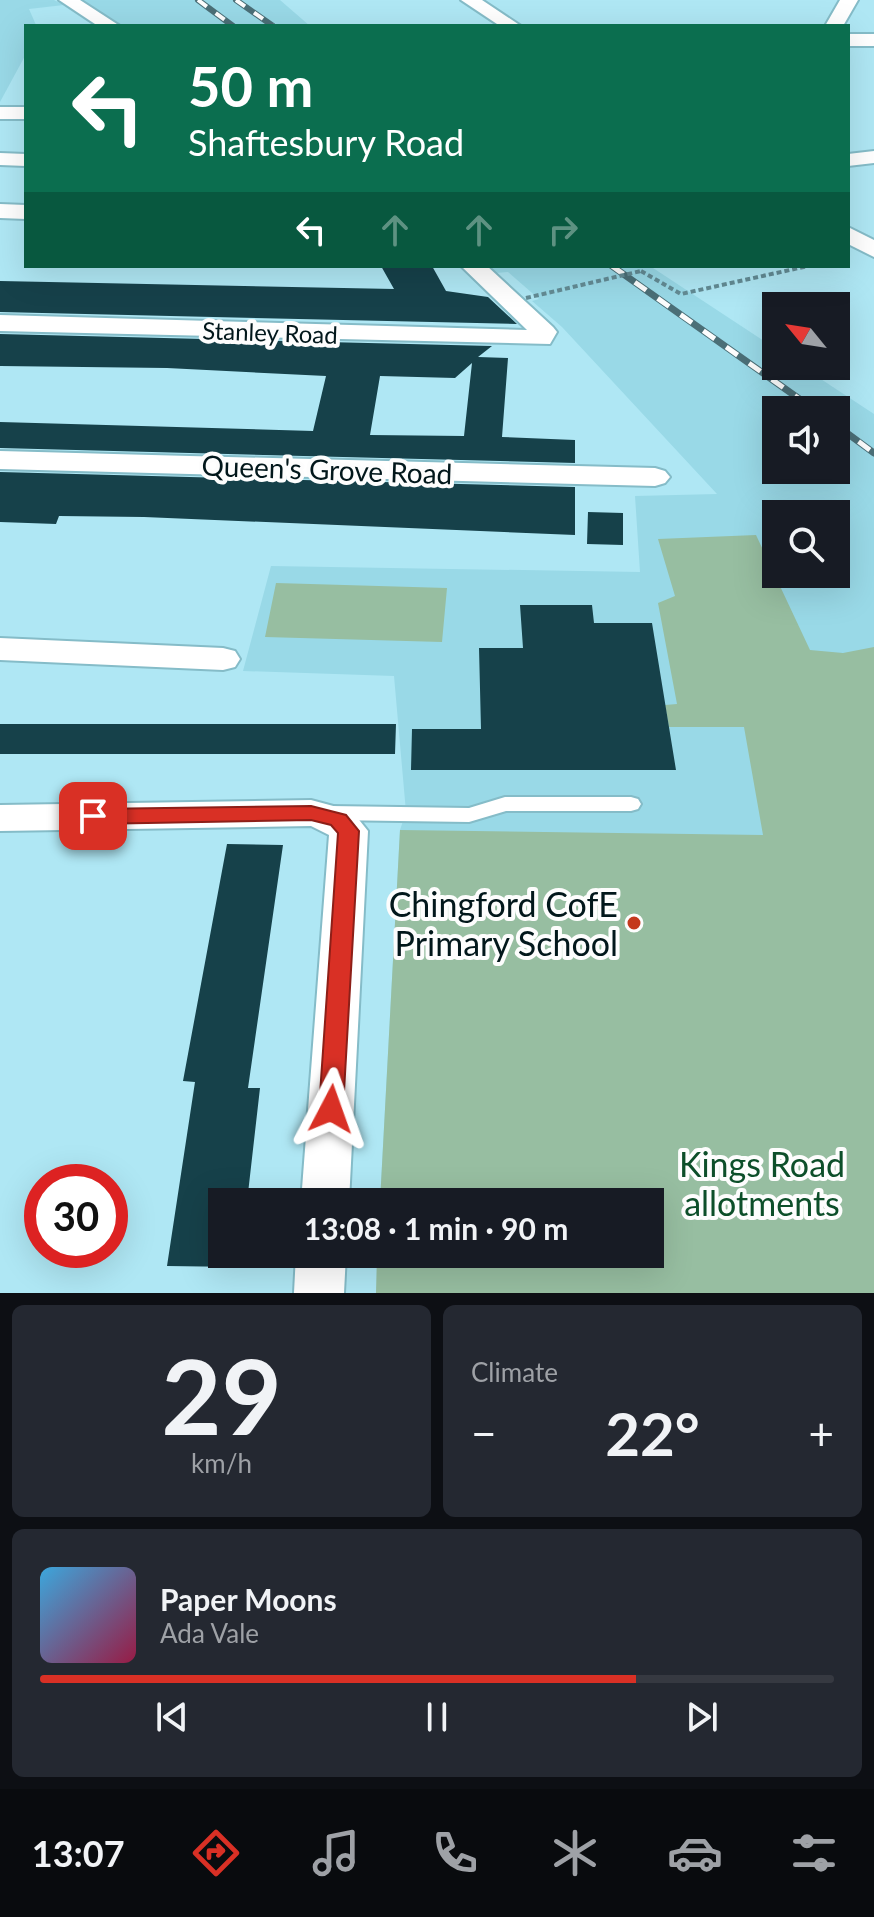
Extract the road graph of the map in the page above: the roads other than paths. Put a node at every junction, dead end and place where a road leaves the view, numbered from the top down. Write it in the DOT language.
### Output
graph roads {
  1 [pos="68,0"];
  2 [pos="470,0"];
  3 [pos="849,0"];
  4 [pos="108,24"];
  5 [pos="509,24"];
  6 [pos="835,24"];
  7 [pos="850,40"];
  8 [pos="874,40"];
  9 [pos="0,113"];
  10 [pos="24,113"];
  11 [pos="874,157"];
  12 [pos="0,159"];
  13 [pos="24,160"];
  14 [pos="850,160"];
  15 [pos="0,211"];
  16 [pos="24,212"];
  17 [pos="850,235"];
  18 [pos="874,250"];
  19 [pos="475,268"];
  20 [pos="0,323"];
  21 [pos="0,460"];
  22 [pos="655,477"];
  23 [pos="0,649"];
  24 [pos="223,659"];
  25 [pos="631,804"];
  26 [pos="325,816"];
  27 [pos="0,818"];
  28 [pos="326,1188"];
  29 [pos="320,1268"];
  30 [pos="319,1293"];
  1 -- 4 [label="street"];
  2 -- 5 [label="street"];
  3 -- 6 [label="street"];
  7 -- 8 [label="street"];
  9 -- 10 [label="street"];
  11 -- 14 [label="street"];
  12 -- 13 [label="street"];
  15 -- 16 [label="street"];
  17 -- 18 [label="street"];
  19 -- 20 [label="street, Stanley Road"];
  21 -- 22 [label="street, Queen's Grove Road"];
  23 -- 24 [label="street"];
  25 -- 26 [label="lane"];
  26 -- 27 [label="street"];
  26 -- 28 [label="street"];
  29 -- 30 [label="street"];
}
